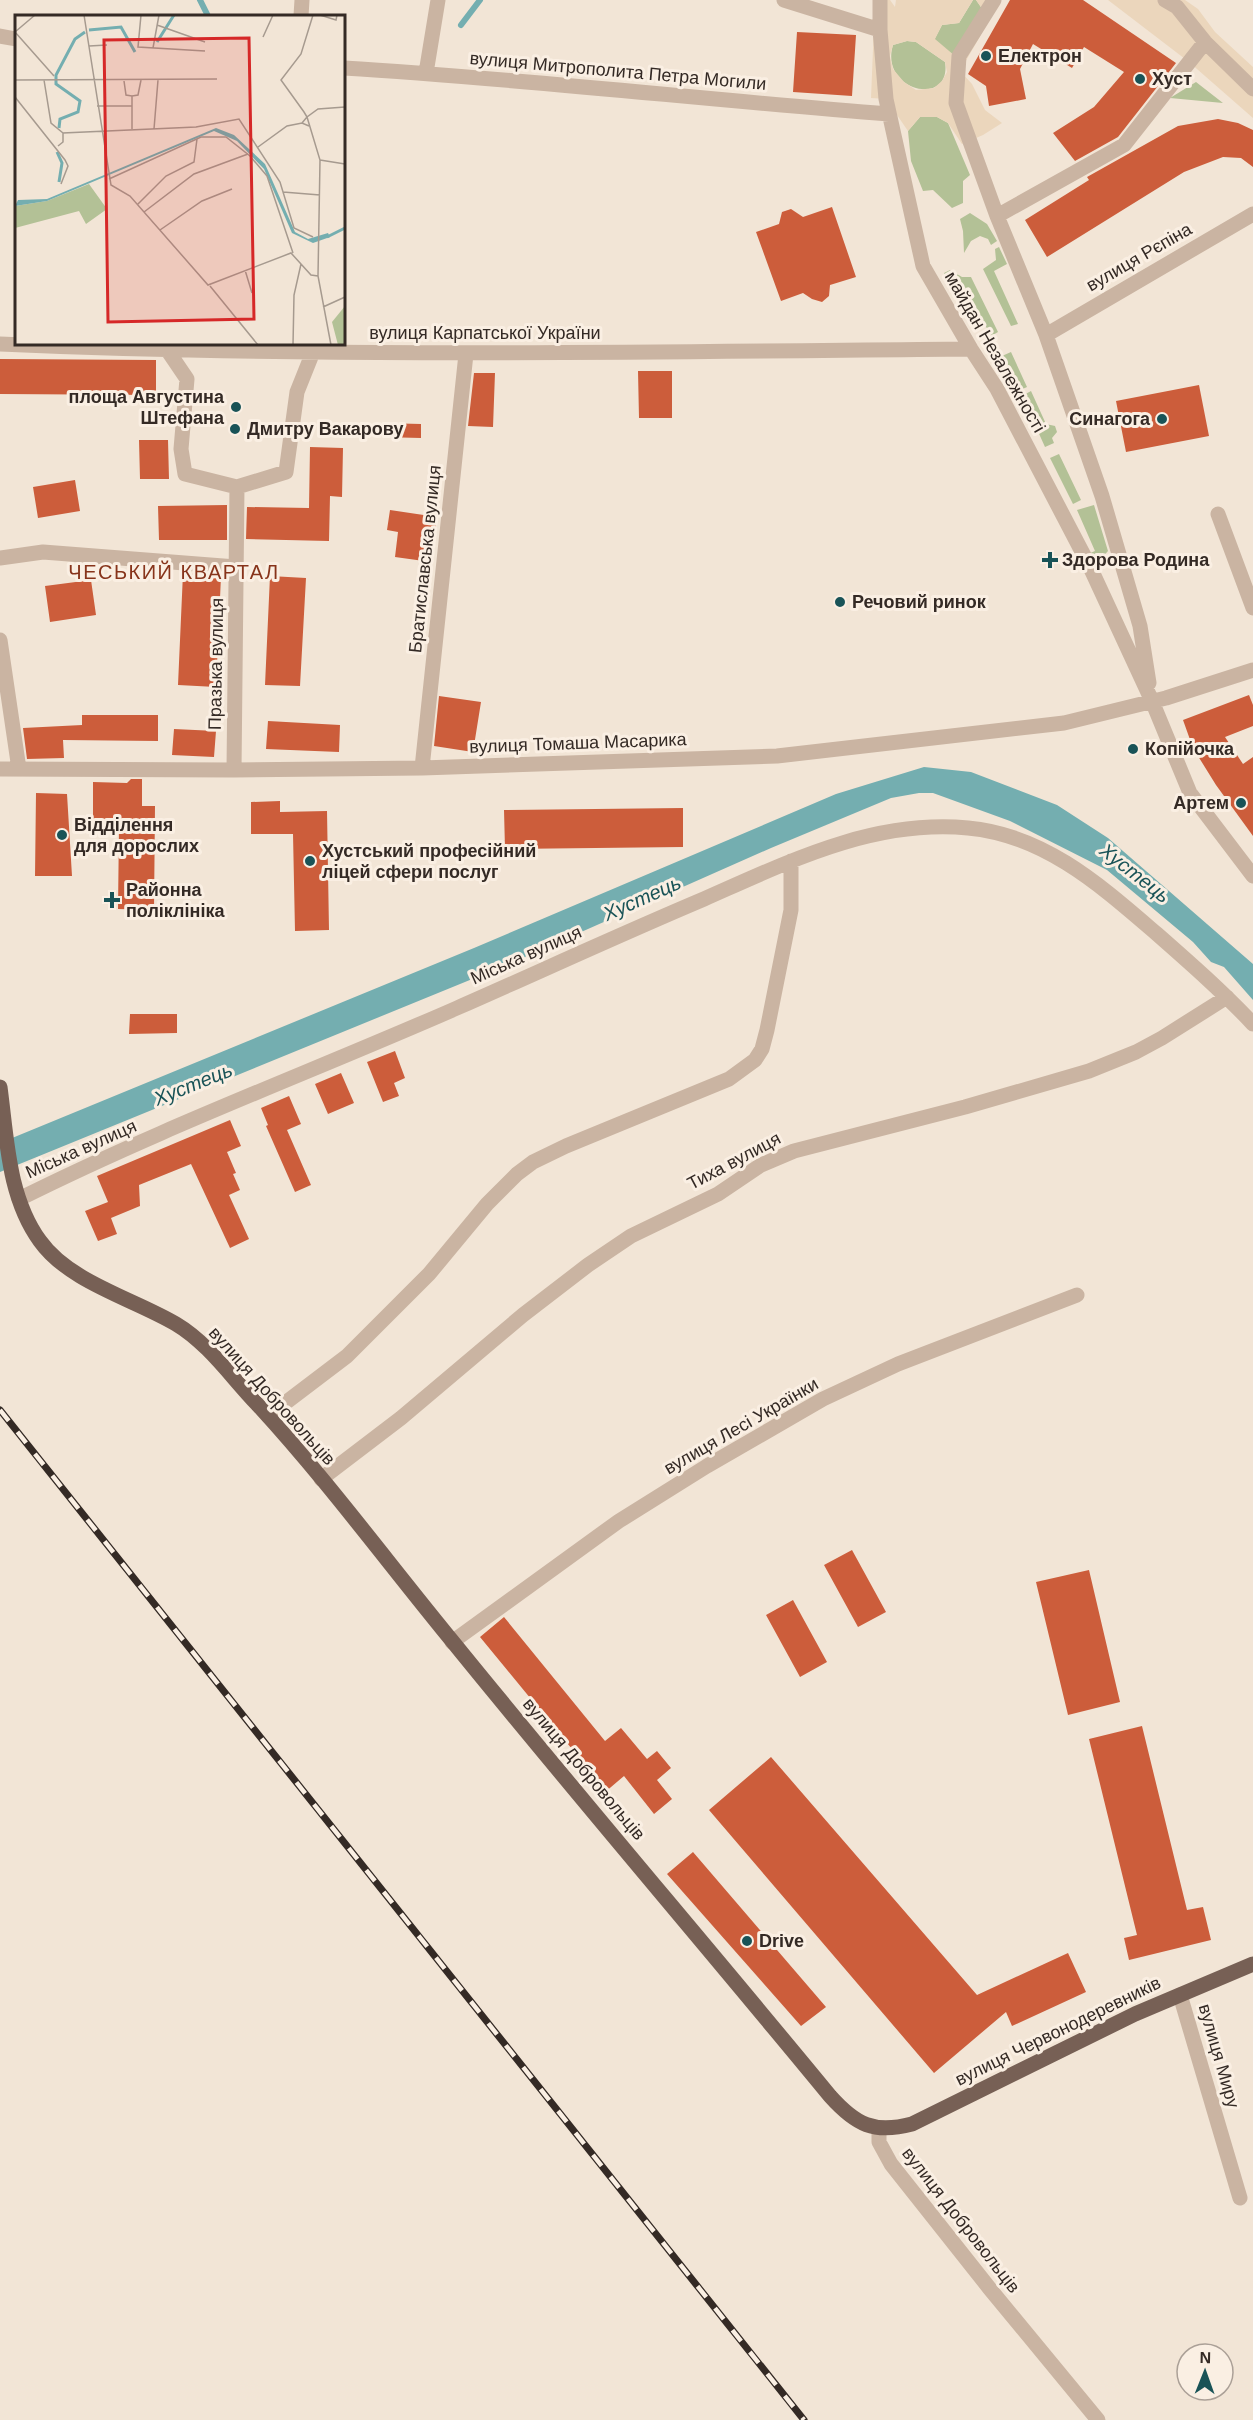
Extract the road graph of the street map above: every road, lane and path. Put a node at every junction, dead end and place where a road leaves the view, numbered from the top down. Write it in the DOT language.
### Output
graph roads {
  1 [pos="302,0"];
  2 [pos="438,0"];
  3 [pos="784,0"];
  4 [pos="880,0"];
  5 [pos="994,0"];
  6 [pos="1165,0"];
  7 [pos="301,15"];
  8 [pos="877,28"];
  9 [pos="0,36"];
  10 [pos="15,39"];
  11 [pos="1205,42"];
  12 [pos="345,68"];
  13 [pos="426,73"];
  14 [pos="1253,89"];
  15 [pos="889,114"];
  16 [pos="1253,214"];
  17 [pos="997,216"];
  18 [pos="1046,334"];
  19 [pos="0,344"];
  20 [pos="15,345"];
  21 [pos="24,345"];
  22 [pos="971,349"];
  23 [pos="168,351"];
  24 [pos="313,352"];
  25 [pos="466,354"];
  26 [pos="237,487"];
  27 [pos="1218,514"];
  28 [pos="0,558"];
  29 [pos="236,567"];
  30 [pos="1253,609"];
  31 [pos="0,640"];
  32 [pos="1253,670"];
  33 [pos="1152,701"];
  34 [pos="422,768"];
  35 [pos="0,769"];
  36 [pos="20,769"];
  37 [pos="234,770"];
  38 [pos="791,861"];
  39 [pos="1253,876"];
  40 [pos="1227,998"];
  41 [pos="1253,1024"];
  42 [pos="0,1088"];
  43 [pos="19,1199"];
  44 [pos="1077,1295"];
  45 [pos="268,1416"];
  46 [pos="321,1479"];
  47 [pos="452,1642"];
  48 [pos="1253,1964"];
  49 [pos="1180,1995"];
  50 [pos="879,2129"];
  51 [pos="1240,2198"];
  52 [pos="1098,2420"];
  1 -- 7 [label="street"];
  2 -- 13 [label="street"];
  3 -- 8 [label="street"];
  4 -- 8 [label="street, майдан Незалежності"];
  5 -- 17 [label="street, майдан Незалежності"];
  6 -- 11 [label="street"];
  8 -- 15 [label="street, майдан Незалежності"];
  9 -- 10 [label="street"];
  11 -- 14 [label="street"];
  11 -- 17 [label="street"];
  12 -- 13 [label="street, вулиця Митрополита Петра Могили"];
  13 -- 15 [label="street, вулиця Митрополита Петра Могили"];
  15 -- 22 [label="street, майдан Незалежності"];
  16 -- 18 [label="street, вулиця Рєпіна"];
  17 -- 18 [label="street, майдан Незалежності"];
  18 -- 33 [label="street, майдан Незалежності"];
  19 -- 20 [label="street, вулиця Карпатської України"];
  21 -- 23 [label="street, вулиця Карпатської України"];
  22 -- 25 [label="street, вулиця Карпатської України"];
  22 -- 33 [label="street, майдан Незалежності"];
  23 -- 24 [label="street, вулиця Карпатської України"];
  23 -- 26 [label="street"];
  24 -- 25 [label="street, вулиця Карпатської України"];
  24 -- 26 [label="street"];
  25 -- 34 [label="street, Братиславська вулиця"];
  26 -- 29 [label="street, Празька вулиця"];
  27 -- 30 [label="street"];
  28 -- 29 [label="street"];
  29 -- 37 [label="street, Празька вулиця"];
  31 -- 36 [label="street"];
  32 -- 33 [label="street, вулиця Томаша Масарика"];
  33 -- 34 [label="street, вулиця Томаша Масарика"];
  33 -- 39 [label="street, майдан Незалежності"];
  34 -- 37 [label="street, вулиця Томаша Масарика"];
  35 -- 36 [label="street, вулиця Томаша Масарика"];
  36 -- 37 [label="street, вулиця Томаша Масарика"];
  38 -- 40 [label="street, Міська вулиця"];
  38 -- 43 [label="street, Міська вулиця"];
  38 -- 45 [label="street"];
  40 -- 41 [label="street, Міська вулиця"];
  40 -- 46 [label="street, Тиха вулиця"];
  42 -- 43 [label="main road, вулиця Добровольців"];
  43 -- 45 [label="main road, вулиця Добровольців"];
  44 -- 47 [label="street, вулиця Лесі Українки"];
  45 -- 46 [label="main road, вулиця Добровольців"];
  46 -- 47 [label="main road, вулиця Добровольців"];
  47 -- 50 [label="main road, вулиця Добровольців"];
  48 -- 49 [label="main road, вулиця Червонодеревників"];
  49 -- 50 [label="main road, вулиця Червонодеревників"];
  49 -- 51 [label="street, вулиця Миру"];
  50 -- 52 [label="street, вулиця Добровольців"];
}
